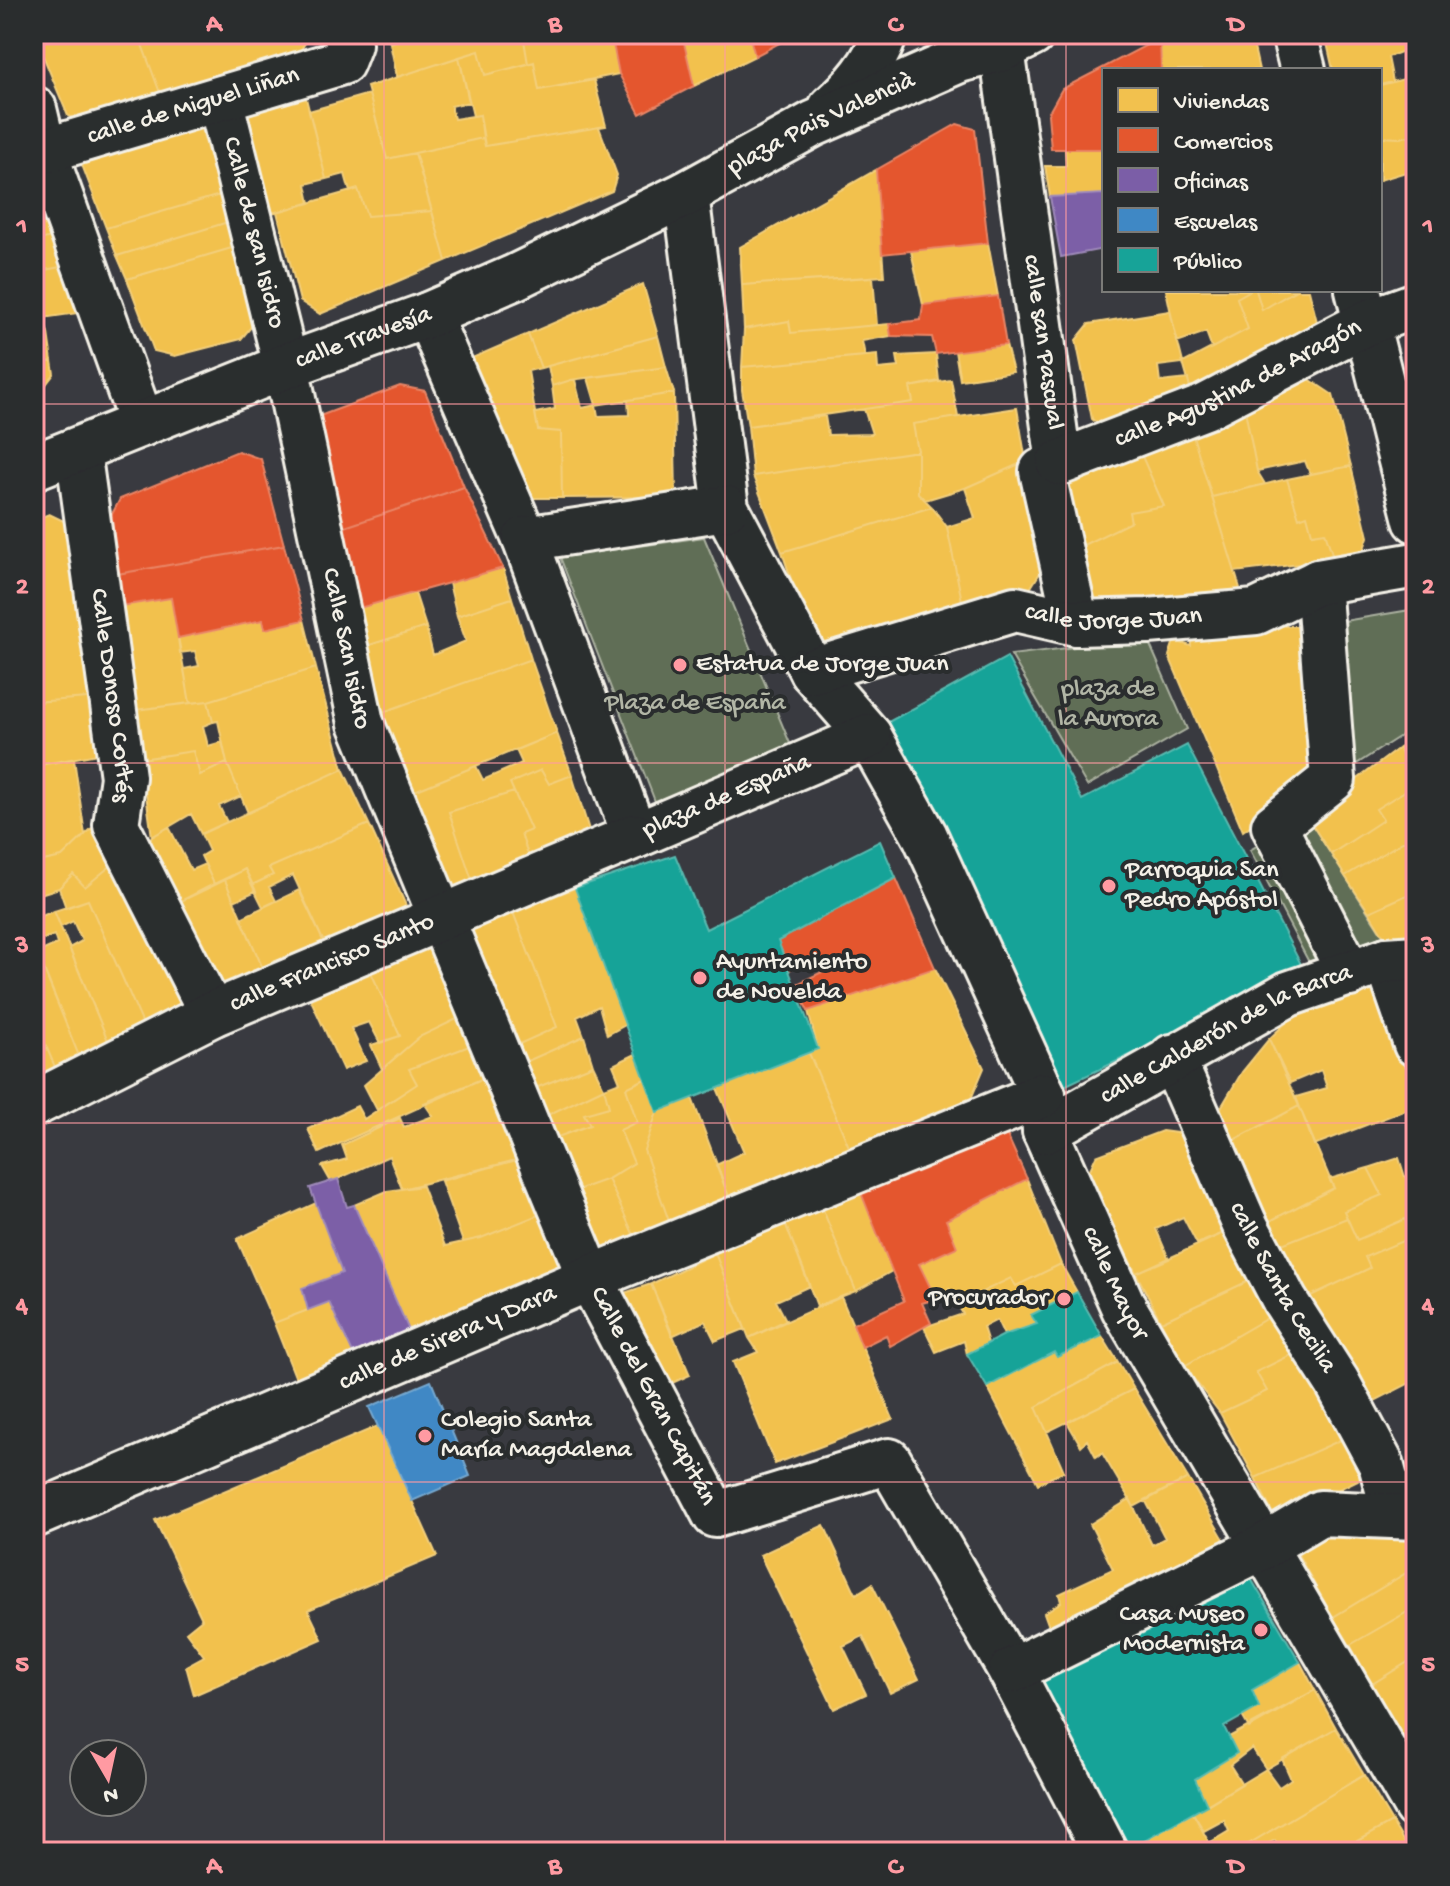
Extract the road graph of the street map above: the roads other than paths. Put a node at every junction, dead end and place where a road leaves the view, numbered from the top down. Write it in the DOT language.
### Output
graph roads {
  1 [pos="885,34"];
  2 [pos="1294,34"];
  3 [pos="1017,41"];
  4 [pos="947,47"];
  5 [pos="344,48"];
  6 [pos="1302,68"];
  7 [pos="220,99"];
  8 [pos="34,109"];
  9 [pos="813,124"];
  10 [pos="44,151"];
  11 [pos="686,194"];
  12 [pos="1416,305"];
  13 [pos="1362,307"];
  14 [pos="428,315"];
  15 [pos="286,366"];
  16 [pos="142,424"];
  17 [pos="78,450"];
  18 [pos="1059,463"];
  19 [pos="34,467"];
  20 [pos="726,508"];
  21 [pos="1416,520"];
  22 [pos="525,539"];
  23 [pos="1416,565"];
  24 [pos="1318,582"];
  25 [pos="1076,623"];
  26 [pos="812,671"];
  27 [pos="869,736"];
  28 [pos="635,836"];
  29 [pos="440,919"];
  30 [pos="1385,964"];
  31 [pos="212,1014"];
  32 [pos="1416,1044"];
  33 [pos="1172,1057"];
  34 [pos="34,1104"];
  35 [pos="1044,1113"];
  36 [pos="590,1278"];
  37 [pos="34,1515"];
  38 [pos="1406,1516"];
  39 [pos="1263,1547"];
  40 [pos="1011,1671"];
  41 [pos="1416,1806"];
  42 [pos="1105,1852"];
  1 -- 9 [label="street"];
  2 -- 6 [label="street"];
  3 -- 4 [label="street, plaza Pais Valencià"];
  3 -- 18 [label="street, calle san Pascual"];
  4 -- 9 [label="street, plaza Pais Valencià"];
  5 -- 7 [label="street, calle de Miguel Liñan"];
  7 -- 10 [label="street, calle de Miguel Liñan"];
  7 -- 15 [label="street, Calle de san Isidro"];
  8 -- 10 [label="street"];
  9 -- 11 [label="street, plaza Pais Valencià"];
  10 -- 16 [label="street"];
  11 -- 14 [label="street, calle Travesía"];
  11 -- 20 [label="street"];
  12 -- 13 [label="street, calle Agustina de Aragón"];
  13 -- 18 [label="street, calle Agustina de Aragón"];
  13 -- 21 [label="street"];
  14 -- 15 [label="street, calle Travesía"];
  14 -- 22 [label="street, plaza de España"];
  15 -- 16 [label="street, calle Travesía"];
  15 -- 29 [label="street, Calle San Isidro"];
  16 -- 17 [label="street, calle Travesía"];
  17 -- 19 [label="street, calle Travesía"];
  17 -- 31 [label="street, Calle Donoso Cortés"];
  18 -- 25 [label="street, calle san Pascual"];
  20 -- 22 [label="street"];
  20 -- 26 [label="street"];
  22 -- 28 [label="street, plaza de España"];
  23 -- 24 [label="street, calle Jorge Juan"];
  24 -- 25 [label="street, calle Jorge Juan"];
  24 -- 30 [label="street"];
  25 -- 26 [label="street, calle Jorge Juan"];
  26 -- 27 [label="street"];
  27 -- 28 [label="street, plaza de España"];
  27 -- 35 [label="street, calle Mayor"];
  28 -- 29 [label="street, calle Francisco Santo"];
  29 -- 31 [label="street, calle Francisco Santo"];
  29 -- 36 [label="street, Calle del Gran Capitán"];
  30 -- 32 [label="street"];
  30 -- 33 [label="street, calle Calderón de la Barca"];
  31 -- 34 [label="street, calle Francisco Santo"];
  33 -- 35 [label="street, calle Calderón de la Barca"];
  33 -- 38 [label="street, calle Santa Cecilia"];
  35 -- 36 [label="street, calle de Sirera y Dara"];
  35 -- 39 [label="street, calle Mayor"];
  36 -- 37 [label="street, calle de Sirera y Dara"];
  36 -- 40 [label="street, Calle del Gran Capitán"];
  38 -- 39 [label="street"];
  39 -- 40 [label="street"];
  39 -- 41 [label="street, calle Mayor"];
  40 -- 42 [label="street, Calle del Gran Capitán"];
}
